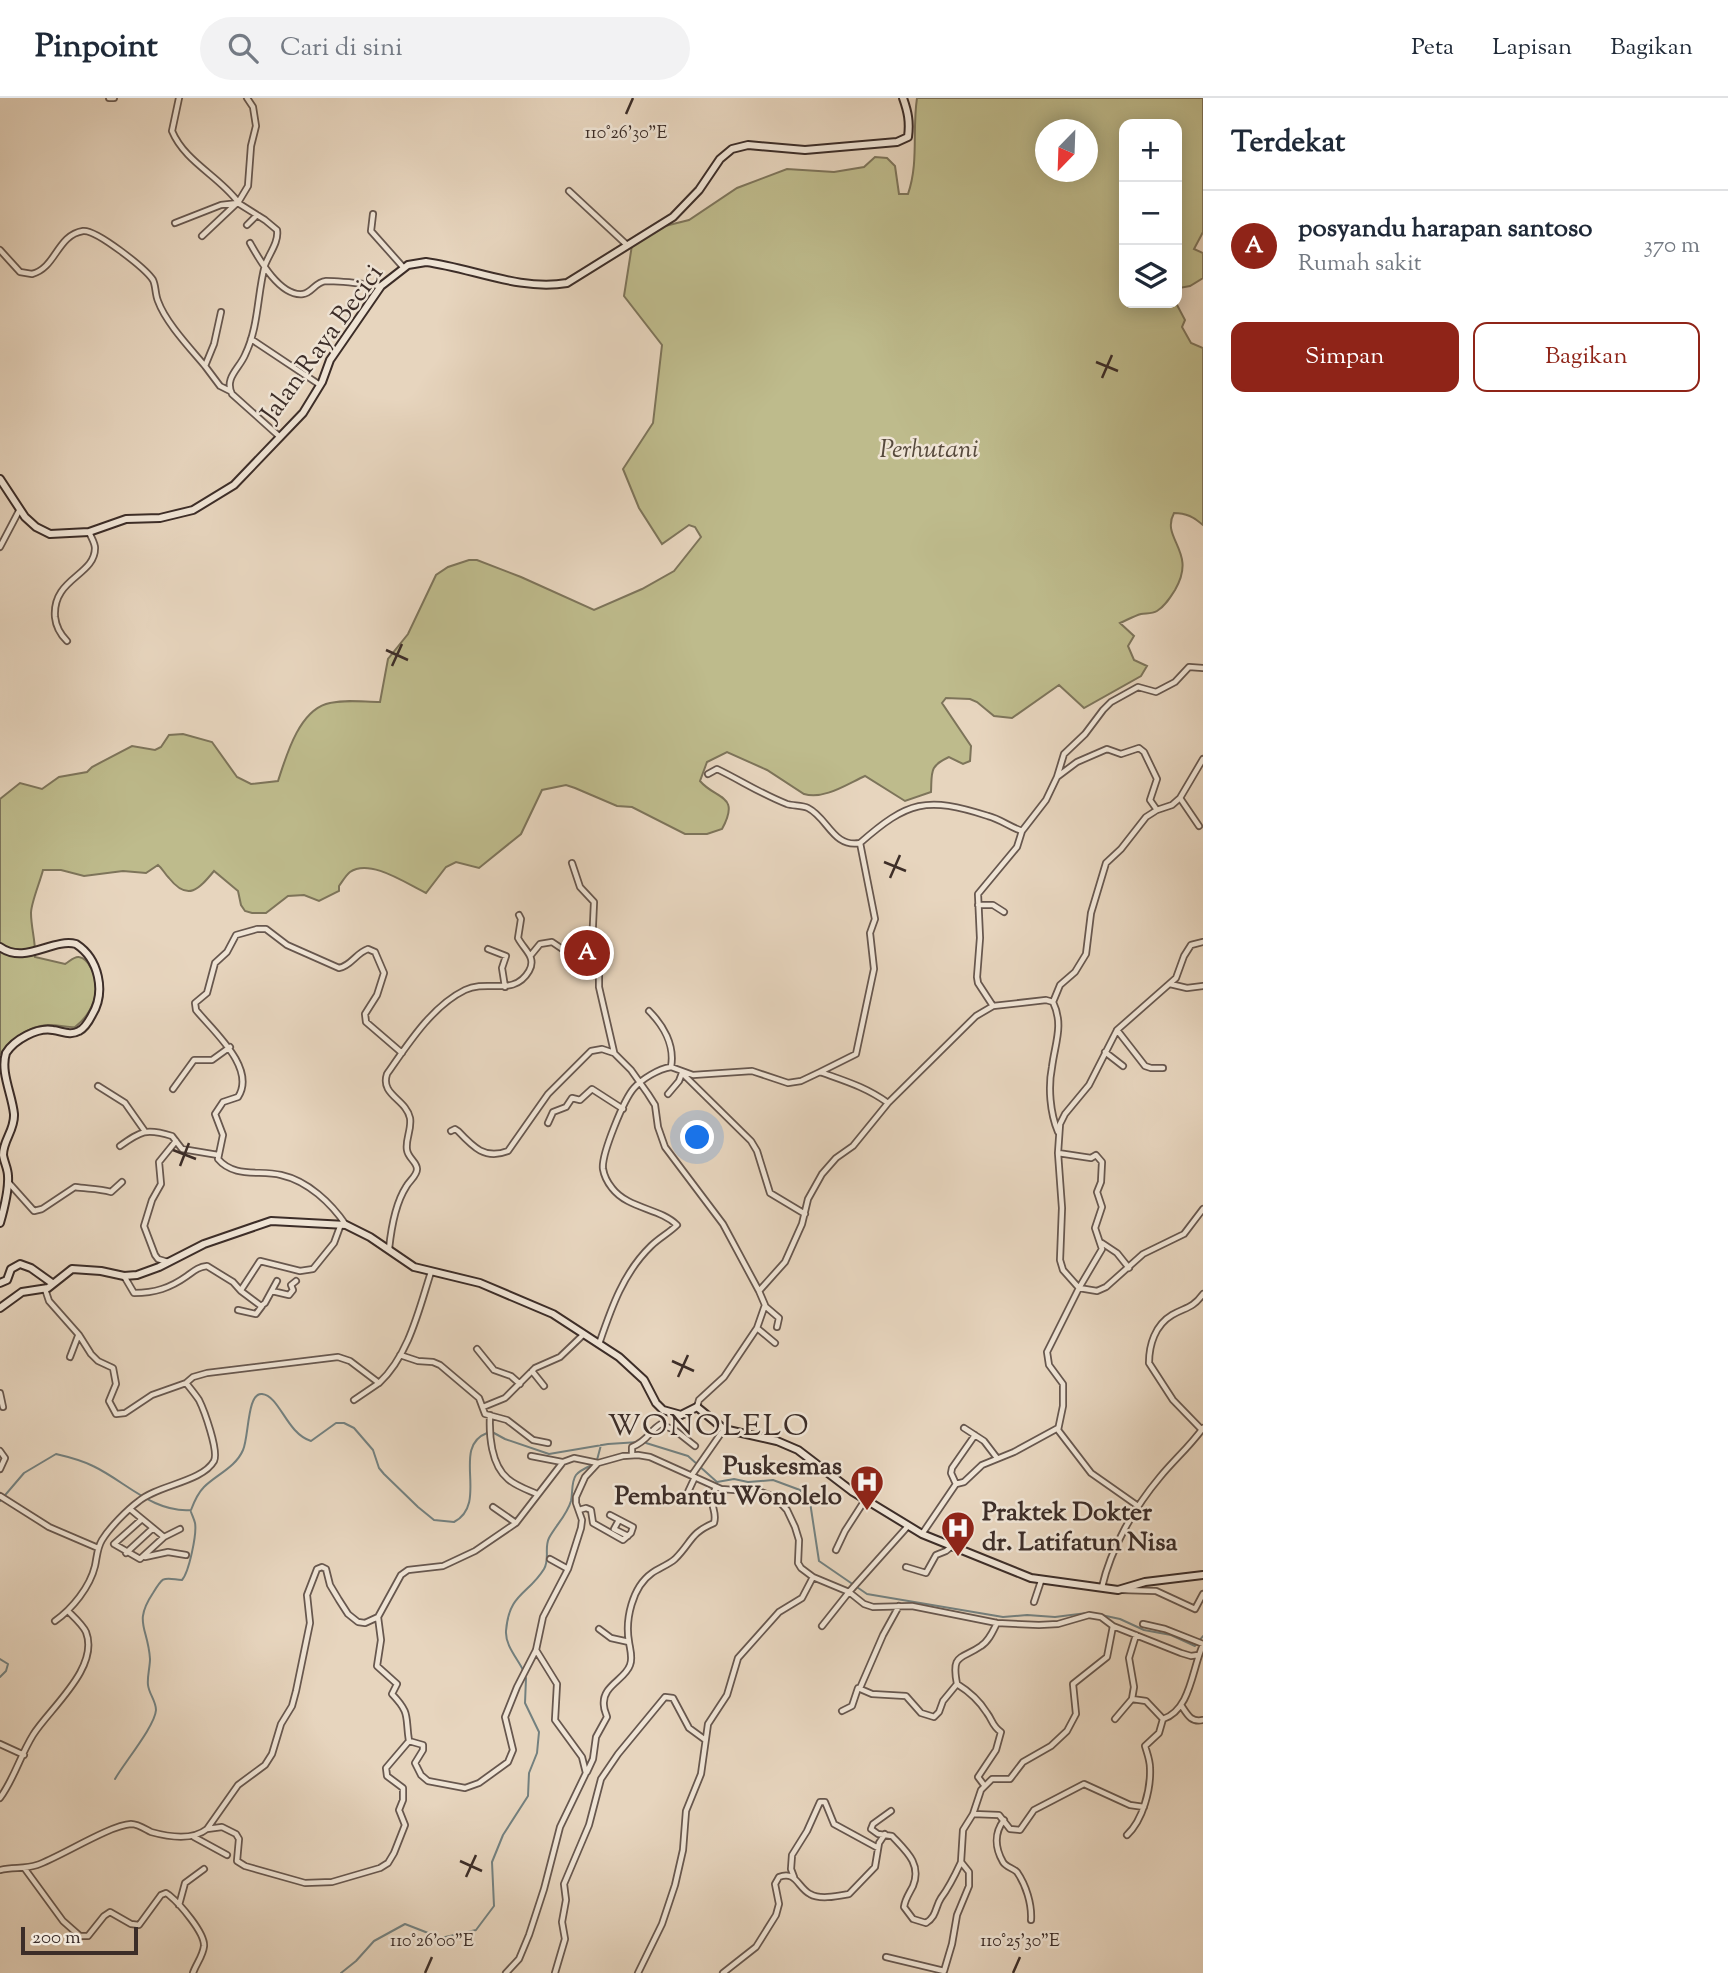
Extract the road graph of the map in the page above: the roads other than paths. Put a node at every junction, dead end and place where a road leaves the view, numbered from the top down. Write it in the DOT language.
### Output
graph roads {
  1 [pos="179,98"];
  2 [pos="247,98"];
  3 [pos="903,98"];
  4 [pos="569,191"];
  5 [pos="238,202"];
  6 [pos="257,215"];
  7 [pos="373,215"];
  8 [pos="175,223"];
  9 [pos="247,225"];
  10 [pos="202,236"];
  11 [pos="250,243"];
  12 [pos="627,245"];
  13 [pos="0,250"];
  14 [pos="265,267"];
  15 [pos="403,267"];
  16 [pos="382,286"];
  17 [pos="221,312"];
  18 [pos="251,339"];
  19 [pos="205,366"];
  20 [pos="320,385"];
  21 [pos="230,391"];
  22 [pos="280,436"];
  23 [pos="0,479"];
  24 [pos="20,509"];
  25 [pos="89,532"];
  26 [pos="0,547"];
  27 [pos="67,641"];
  28 [pos="1203,668"];
  29 [pos="1203,759"];
  30 [pos="708,774"];
  31 [pos="1057,778"];
  32 [pos="1180,798"];
  33 [pos="1157,810"];
  34 [pos="1199,826"];
  35 [pos="1022,831"];
  36 [pos="860,843"];
  37 [pos="572,863"];
  38 [pos="978,905"];
  39 [pos="1004,912"];
  40 [pos="519,915"];
  41 [pos="1203,942"];
  42 [pos="0,947"];
  43 [pos="488,949"];
  44 [pos="531,955"];
  45 [pos="599,974"];
  46 [pos="1170,984"];
  47 [pos="1203,986"];
  48 [pos="505,987"];
  49 [pos="1053,1002"];
  50 [pos="993,1006"];
  51 [pos="649,1011"];
  52 [pos="1117,1030"];
  53 [pos="230,1046"];
  54 [pos="1105,1052"];
  55 [pos="614,1053"];
  56 [pos="402,1054"];
  57 [pos="1123,1066"];
  58 [pos="671,1067"];
  59 [pos="1163,1068"];
  60 [pos="820,1072"];
  61 [pos="682,1073"];
  62 [pos="640,1083"];
  63 [pos="98,1086"];
  64 [pos="173,1089"];
  65 [pos="668,1094"];
  66 [pos="888,1103"];
  67 [pos="623,1109"];
  68 [pos="548,1123"];
  69 [pos="451,1130"];
  70 [pos="144,1131"];
  71 [pos="1058,1132"];
  72 [pos="176,1141"];
  73 [pos="120,1146"];
  74 [pos="1058,1153"];
  75 [pos="218,1155"];
  76 [pos="8,1182"];
  77 [pos="122,1182"];
  78 [pos="1203,1209"];
  79 [pos="805,1214"];
  80 [pos="0,1223"];
  81 [pos="344,1225"];
  82 [pos="1101,1242"];
  83 [pos="389,1249"];
  84 [pos="169,1262"];
  85 [pos="1129,1268"];
  86 [pos="431,1272"];
  87 [pos="124,1276"];
  88 [pos="296,1280"];
  89 [pos="277,1281"];
  90 [pos="0,1283"];
  91 [pos="52,1283"];
  92 [pos="45,1288"];
  93 [pos="1079,1288"];
  94 [pos="241,1291"];
  95 [pos="272,1291"];
  96 [pos="760,1291"];
  97 [pos="1203,1294"];
  98 [pos="765,1305"];
  99 [pos="263,1306"];
  100 [pos="0,1308"];
  101 [pos="238,1310"];
  102 [pos="777,1327"];
  103 [pos="757,1328"];
  104 [pos="584,1334"];
  105 [pos="79,1335"];
  106 [pos="775,1343"];
  107 [pos="599,1344"];
  108 [pos="477,1349"];
  109 [pos="400,1355"];
  110 [pos="70,1357"];
  111 [pos="532,1371"];
  112 [pos="186,1383"];
  113 [pos="380,1383"];
  114 [pos="520,1384"];
  115 [pos="544,1386"];
  116 [pos="0,1392"];
  117 [pos="354,1400"];
  118 [pos="3,1407"];
  119 [pos="483,1407"];
  120 [pos="697,1407"];
  121 [pos="490,1415"];
  122 [pos="1058,1427"];
  123 [pos="724,1429"];
  124 [pos="964,1429"];
  125 [pos="1202,1429"];
  126 [pos="975,1435"];
  127 [pos="548,1443"];
  128 [pos="695,1446"];
  129 [pos="0,1451"];
  130 [pos="632,1455"];
  131 [pos="530,1456"];
  132 [pos="998,1458"];
  133 [pos="563,1462"];
  134 [pos="598,1463"];
  135 [pos="0,1469"];
  136 [pos="694,1476"];
  137 [pos="956,1484"];
  138 [pos="716,1488"];
  139 [pos="688,1492"];
  140 [pos="537,1494"];
  141 [pos="0,1496"];
  142 [pos="865,1500"];
  143 [pos="1138,1506"];
  144 [pos="493,1507"];
  145 [pos="130,1509"];
  146 [pos="579,1510"];
  147 [pos="610,1515"];
  148 [pos="142,1519"];
  149 [pos="620,1520"];
  150 [pos="516,1523"];
  151 [pos="908,1527"];
  152 [pos="153,1528"];
  153 [pos="180,1529"];
  154 [pos="922,1534"];
  155 [pos="628,1536"];
  156 [pos="164,1537"];
  157 [pos="951,1547"];
  158 [pos="98,1548"];
  159 [pos="836,1550"];
  160 [pos="126,1553"];
  161 [pos="186,1556"];
  162 [pos="144,1557"];
  163 [pos="550,1559"];
  164 [pos="906,1567"];
  165 [pos="568,1569"];
  166 [pos="1203,1575"];
  167 [pos="813,1577"];
  168 [pos="1041,1581"];
  169 [pos="1102,1587"];
  170 [pos="1122,1590"];
  171 [pos="849,1592"];
  172 [pos="1203,1594"];
  173 [pos="1034,1602"];
  174 [pos="898,1606"];
  175 [pos="68,1611"];
  176 [pos="378,1617"];
  177 [pos="55,1621"];
  178 [pos="997,1623"];
  179 [pos="1143,1624"];
  180 [pos="822,1626"];
  181 [pos="1113,1626"];
  182 [pos="599,1629"];
  183 [pos="1136,1635"];
  184 [pos="629,1642"];
  185 [pos="1202,1644"];
  186 [pos="536,1650"];
  187 [pos="1198,1655"];
  188 [pos="957,1684"];
  189 [pos="860,1688"];
  190 [pos="1132,1699"];
  191 [pos="1181,1705"];
  192 [pos="842,1711"];
  193 [pos="1115,1718"];
  194 [pos="1163,1719"];
  195 [pos="1203,1720"];
  196 [pos="704,1739"];
  197 [pos="409,1741"];
  198 [pos="0,1744"];
  199 [pos="24,1755"];
  200 [pos="586,1773"];
  201 [pos="984,1785"];
  202 [pos="0,1798"];
  203 [pos="1144,1807"];
  204 [pos="891,1811"];
  205 [pos="973,1814"];
  206 [pos="1004,1821"];
  207 [pos="207,1829"];
  208 [pos="885,1834"];
  209 [pos="1126,1835"];
  210 [pos="194,1837"];
  211 [pos="878,1848"];
  212 [pos="227,1855"];
  213 [pos="961,1862"];
  214 [pos="25,1869"];
  215 [pos="204,1869"];
  216 [pos="0,1870"];
  217 [pos="794,1878"];
  218 [pos="179,1905"];
  219 [pos="1031,1920"];
  220 [pos="886,1957"];
  221 [pos="944,1972"];
  222 [pos="193,1973"];
  223 [pos="506,1973"];
  224 [pos="555,1973"];
  225 [pos="638,1973"];
  226 [pos="723,1973"];
  1 -- 5 [label="street"];
  2 -- 5 [label="street"];
  3 -- 12 [label="main road"];
  4 -- 12 [label="street"];
  5 -- 6 [label="street"];
  5 -- 8 [label="street"];
  5 -- 10 [label="street"];
  6 -- 9 [label="street"];
  6 -- 14 [label="street"];
  7 -- 15 [label="street"];
  11 -- 14 [label="street"];
  12 -- 15 [label="main road, Jalan Raya Becici"];
  13 -- 19 [label="street"];
  14 -- 16 [label="street"];
  14 -- 18 [label="street"];
  15 -- 16 [label="main road, Jalan Raya Becici"];
  16 -- 20 [label="main road, Jalan Raya Becici"];
  17 -- 19 [label="street"];
  18 -- 20 [label="street"];
  18 -- 21 [label="street"];
  19 -- 21 [label="street"];
  20 -- 22 [label="main road, Jalan Raya Becici"];
  21 -- 22 [label="street"];
  22 -- 25 [label="main road, Jalan Raya Becici"];
  23 -- 24 [label="main road, Jalan Raya Becici"];
  24 -- 25 [label="main road, Jalan Raya Becici"];
  24 -- 26 [label="street"];
  25 -- 27 [label="street"];
  28 -- 31 [label="street"];
  29 -- 32 [label="street"];
  30 -- 36 [label="street"];
  31 -- 33 [label="street"];
  31 -- 35 [label="street"];
  32 -- 33 [label="street"];
  32 -- 34 [label="street"];
  33 -- 49 [label="street"];
  35 -- 36 [label="street"];
  35 -- 38 [label="street"];
  36 -- 60 [label="street"];
  37 -- 45 [label="street"];
  38 -- 39 [label="street"];
  38 -- 50 [label="street"];
  40 -- 44 [label="street"];
  41 -- 46 [label="street"];
  42 -- 76 [label="main road"];
  43 -- 48 [label="street"];
  44 -- 45 [label="street"];
  44 -- 48 [label="street"];
  45 -- 55 [label="street"];
  46 -- 47 [label="street"];
  46 -- 52 [label="street"];
  48 -- 56 [label="street"];
  49 -- 50 [label="street"];
  49 -- 71 [label="street"];
  50 -- 66 [label="street"];
  51 -- 58 [label="street"];
  52 -- 54 [label="street"];
  52 -- 59 [label="street"];
  53 -- 56 [label="street"];
  53 -- 64 [label="street"];
  53 -- 75 [label="street"];
  54 -- 57 [label="street"];
  54 -- 71 [label="street"];
  55 -- 62 [label="street"];
  55 -- 69 [label="street"];
  56 -- 83 [label="street"];
  58 -- 61 [label="street"];
  58 -- 62 [label="street"];
  60 -- 61 [label="street"];
  60 -- 66 [label="street"];
  61 -- 65 [label="street"];
  61 -- 79 [label="street"];
  62 -- 67 [label="street"];
  62 -- 96 [label="street"];
  63 -- 70 [label="street"];
  66 -- 79 [label="street"];
  67 -- 68 [label="street"];
  67 -- 107 [label="street"];
  70 -- 72 [label="street"];
  70 -- 73 [label="street"];
  71 -- 74 [label="street"];
  72 -- 75 [label="street"];
  72 -- 84 [label="street"];
  74 -- 82 [label="street"];
  74 -- 93 [label="street"];
  75 -- 81 [label="street"];
  76 -- 77 [label="street"];
  76 -- 80 [label="main road"];
  78 -- 85 [label="street"];
  79 -- 96 [label="street"];
  81 -- 83 [label="main road"];
  81 -- 84 [label="main road"];
  81 -- 94 [label="street"];
  82 -- 85 [label="street"];
  82 -- 93 [label="street"];
  83 -- 86 [label="main road"];
  84 -- 87 [label="main road"];
  85 -- 93 [label="street"];
  86 -- 104 [label="main road"];
  86 -- 109 [label="street"];
  87 -- 91 [label="main road"];
  87 -- 94 [label="street"];
  88 -- 95 [label="street"];
  89 -- 95 [label="street"];
  90 -- 91 [label="main road"];
  91 -- 92 [label="main road"];
  92 -- 100 [label="main road"];
  92 -- 105 [label="street"];
  93 -- 122 [label="street"];
  94 -- 99 [label="street"];
  95 -- 99 [label="street"];
  96 -- 98 [label="street"];
  97 -- 125 [label="street"];
  98 -- 102 [label="street"];
  98 -- 103 [label="street"];
  99 -- 101 [label="street"];
  103 -- 106 [label="street"];
  103 -- 120 [label="street"];
  104 -- 107 [label="main road"];
  104 -- 111 [label="street"];
  105 -- 110 [label="street"];
  105 -- 112 [label="street"];
  107 -- 120 [label="main road"];
  108 -- 114 [label="street"];
  109 -- 113 [label="street"];
  109 -- 119 [label="street"];
  111 -- 114 [label="street"];
  111 -- 115 [label="street"];
  112 -- 113 [label="street"];
  112 -- 145 [label="street"];
  113 -- 117 [label="street"];
  114 -- 119 [label="street"];
  116 -- 118 [label="street"];
  119 -- 121 [label="street"];
  120 -- 123 [label="main road"];
  121 -- 127 [label="street"];
  121 -- 140 [label="street"];
  122 -- 132 [label="street"];
  122 -- 143 [label="street"];
  123 -- 136 [label="street"];
  123 -- 142 [label="main road"];
  124 -- 126 [label="street"];
  125 -- 143 [label="street"];
  126 -- 132 [label="street"];
  126 -- 137 [label="street"];
  128 -- 130 [label="street"];
  129 -- 135 [label="street"];
  130 -- 134 [label="street"];
  130 -- 136 [label="street"];
  131 -- 133 [label="street"];
  132 -- 137 [label="street"];
  133 -- 134 [label="street"];
  133 -- 140 [label="street"];
  134 -- 146 [label="street"];
  136 -- 138 [label="street"];
  136 -- 139 [label="street"];
  137 -- 154 [label="street"];
  138 -- 167 [label="street"];
  138 -- 184 [label="street"];
  140 -- 150 [label="street"];
  141 -- 158 [label="street"];
  142 -- 151 [label="main road"];
  142 -- 159 [label="street"];
  143 -- 169 [label="street"];
  144 -- 150 [label="street"];
  145 -- 148 [label="street"];
  145 -- 158 [label="street"];
  146 -- 155 [label="street"];
  146 -- 165 [label="street"];
  147 -- 149 [label="street"];
  148 -- 152 [label="street"];
  148 -- 160 [label="street"];
  149 -- 155 [label="street"];
  149 -- 155 [label="street"];
  150 -- 176 [label="street"];
  151 -- 154 [label="main road"];
  151 -- 171 [label="street"];
  152 -- 156 [label="street"];
  152 -- 160 [label="street"];
  153 -- 156 [label="street"];
  154 -- 157 [label="main road"];
  156 -- 162 [label="street"];
  157 -- 164 [label="street"];
  157 -- 168 [label="main road"];
  158 -- 175 [label="street"];
  160 -- 162 [label="street"];
  161 -- 162 [label="street"];
  163 -- 165 [label="street"];
  165 -- 186 [label="street"];
  166 -- 170 [label="main road"];
  167 -- 171 [label="street"];
  167 -- 196 [label="street"];
  168 -- 169 [label="main road"];
  168 -- 173 [label="street"];
  169 -- 170 [label="main road"];
  170 -- 172 [label="street"];
  171 -- 174 [label="street"];
  171 -- 180 [label="street"];
  174 -- 178 [label="street"];
  174 -- 189 [label="street"];
  175 -- 177 [label="street"];
  175 -- 199 [label="street"];
  176 -- 197 [label="street"];
  176 -- 207 [label="street"];
  178 -- 181 [label="street"];
  178 -- 188 [label="street"];
  179 -- 185 [label="street"];
  181 -- 183 [label="street"];
  181 -- 201 [label="street"];
  182 -- 184 [label="street"];
  183 -- 187 [label="street"];
  183 -- 190 [label="street"];
  184 -- 200 [label="street"];
  185 -- 187 [label="street"];
  186 -- 197 [label="street"];
  186 -- 200 [label="street"];
  187 -- 191 [label="street"];
  188 -- 189 [label="street"];
  188 -- 201 [label="street"];
  189 -- 192 [label="street"];
  190 -- 193 [label="street"];
  190 -- 194 [label="street"];
  191 -- 194 [label="street"];
  191 -- 195 [label="street"];
  194 -- 203 [label="street"];
  196 -- 224 [label="street"];
  196 -- 225 [label="street"];
  197 -- 207 [label="street"];
  198 -- 199 [label="street"];
  199 -- 202 [label="street"];
  200 -- 223 [label="street"];
  201 -- 205 [label="street"];
  203 -- 206 [label="street"];
  203 -- 209 [label="street"];
  204 -- 208 [label="street"];
  205 -- 206 [label="street"];
  205 -- 213 [label="street"];
  206 -- 219 [label="street"];
  207 -- 210 [label="street"];
  208 -- 211 [label="street"];
  208 -- 213 [label="street"];
  210 -- 212 [label="street"];
  210 -- 214 [label="street"];
  211 -- 217 [label="street"];
  211 -- 217 [label="street"];
  213 -- 221 [label="street"];
  214 -- 216 [label="street"];
  214 -- 218 [label="street"];
  215 -- 218 [label="street"];
  217 -- 226 [label="street"];
  218 -- 222 [label="street"];
  220 -- 221 [label="street"];
}
